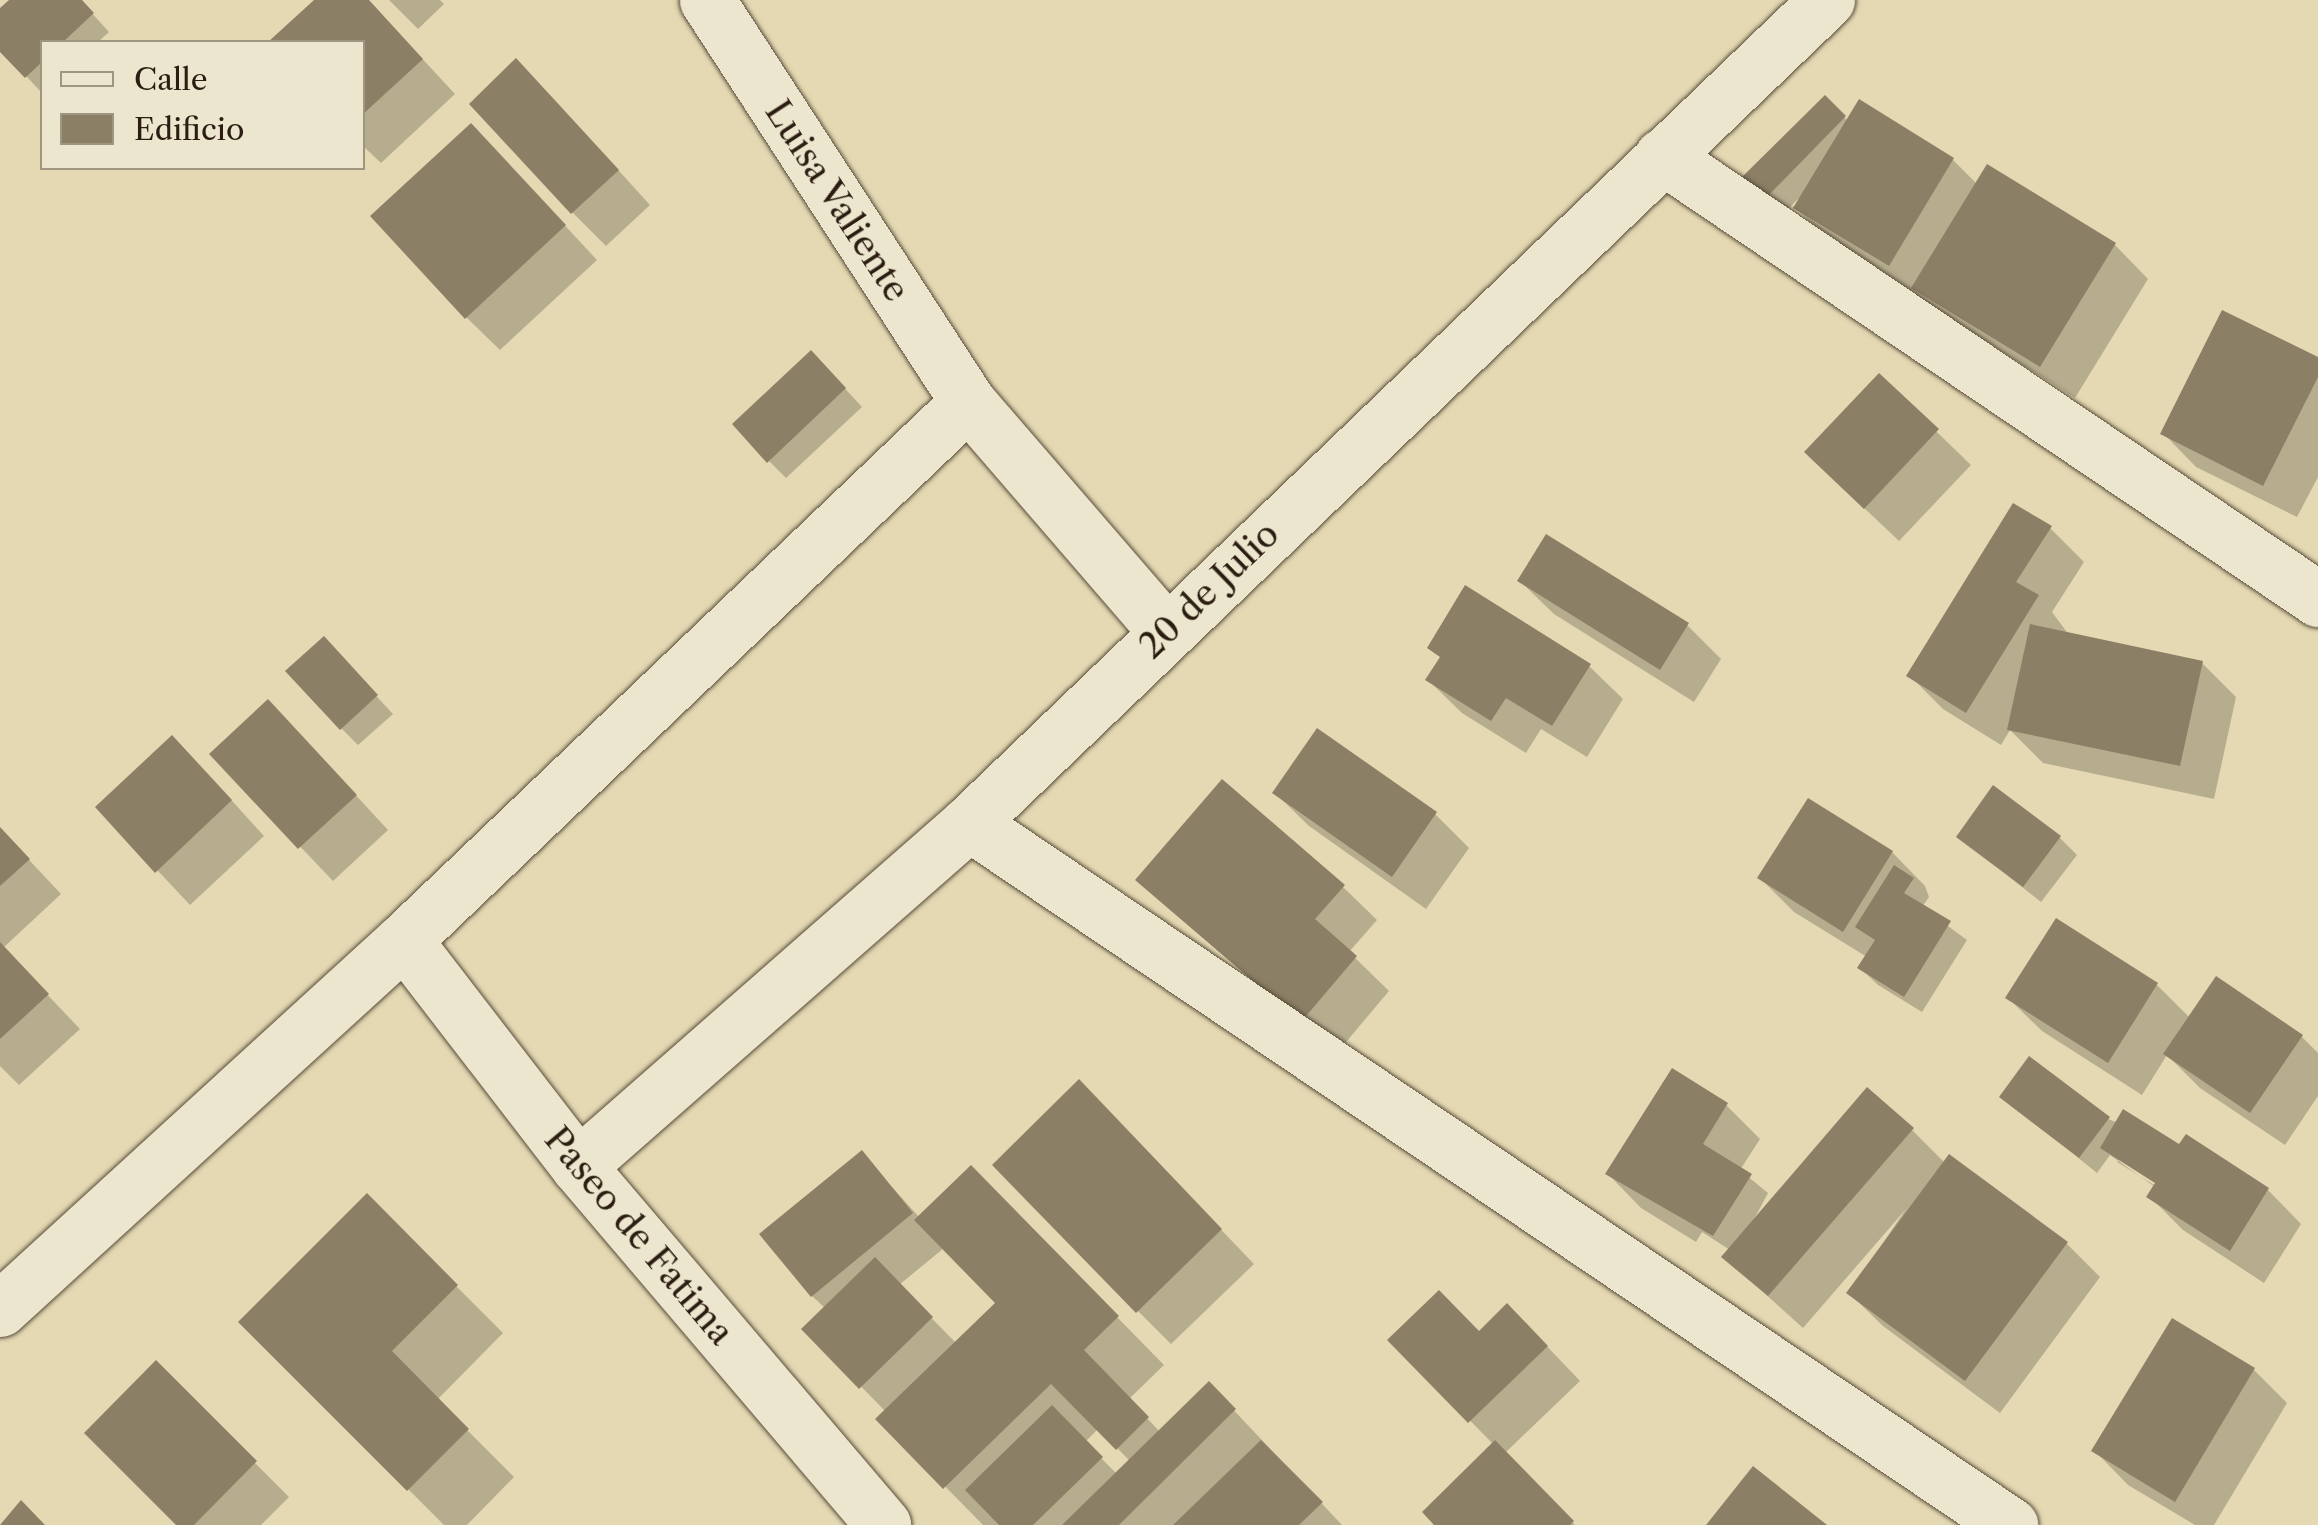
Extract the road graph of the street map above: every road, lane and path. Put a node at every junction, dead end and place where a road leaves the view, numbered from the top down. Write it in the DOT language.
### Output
graph roads {
  1 [pos="707,0"];
  2 [pos="1827,0"];
  3 [pos="1662,156"];
  4 [pos="968,402"];
  5 [pos="2318,599"];
  6 [pos="1166,631"];
  7 [pos="969,823"];
  8 [pos="404,940"];
  9 [pos="578,1166"];
  10 [pos="0,1309"];
  11 [pos="883,1525"];
  12 [pos="2010,1525"];
  1 -- 4 [label="street, Luisa Valiente"];
  2 -- 3 [label="street, 20 de Julio"];
  3 -- 5 [label="street"];
  3 -- 6 [label="street, 20 de Julio"];
  4 -- 6 [label="street, Luisa Valiente"];
  4 -- 8 [label="street"];
  6 -- 7 [label="street, 20 de Julio"];
  7 -- 9 [label="street, 20 de Julio"];
  7 -- 12 [label="street"];
  8 -- 9 [label="street, Paseo de Fatima"];
  8 -- 10 [label="street"];
  9 -- 11 [label="street, Paseo de Fatima"];
}
